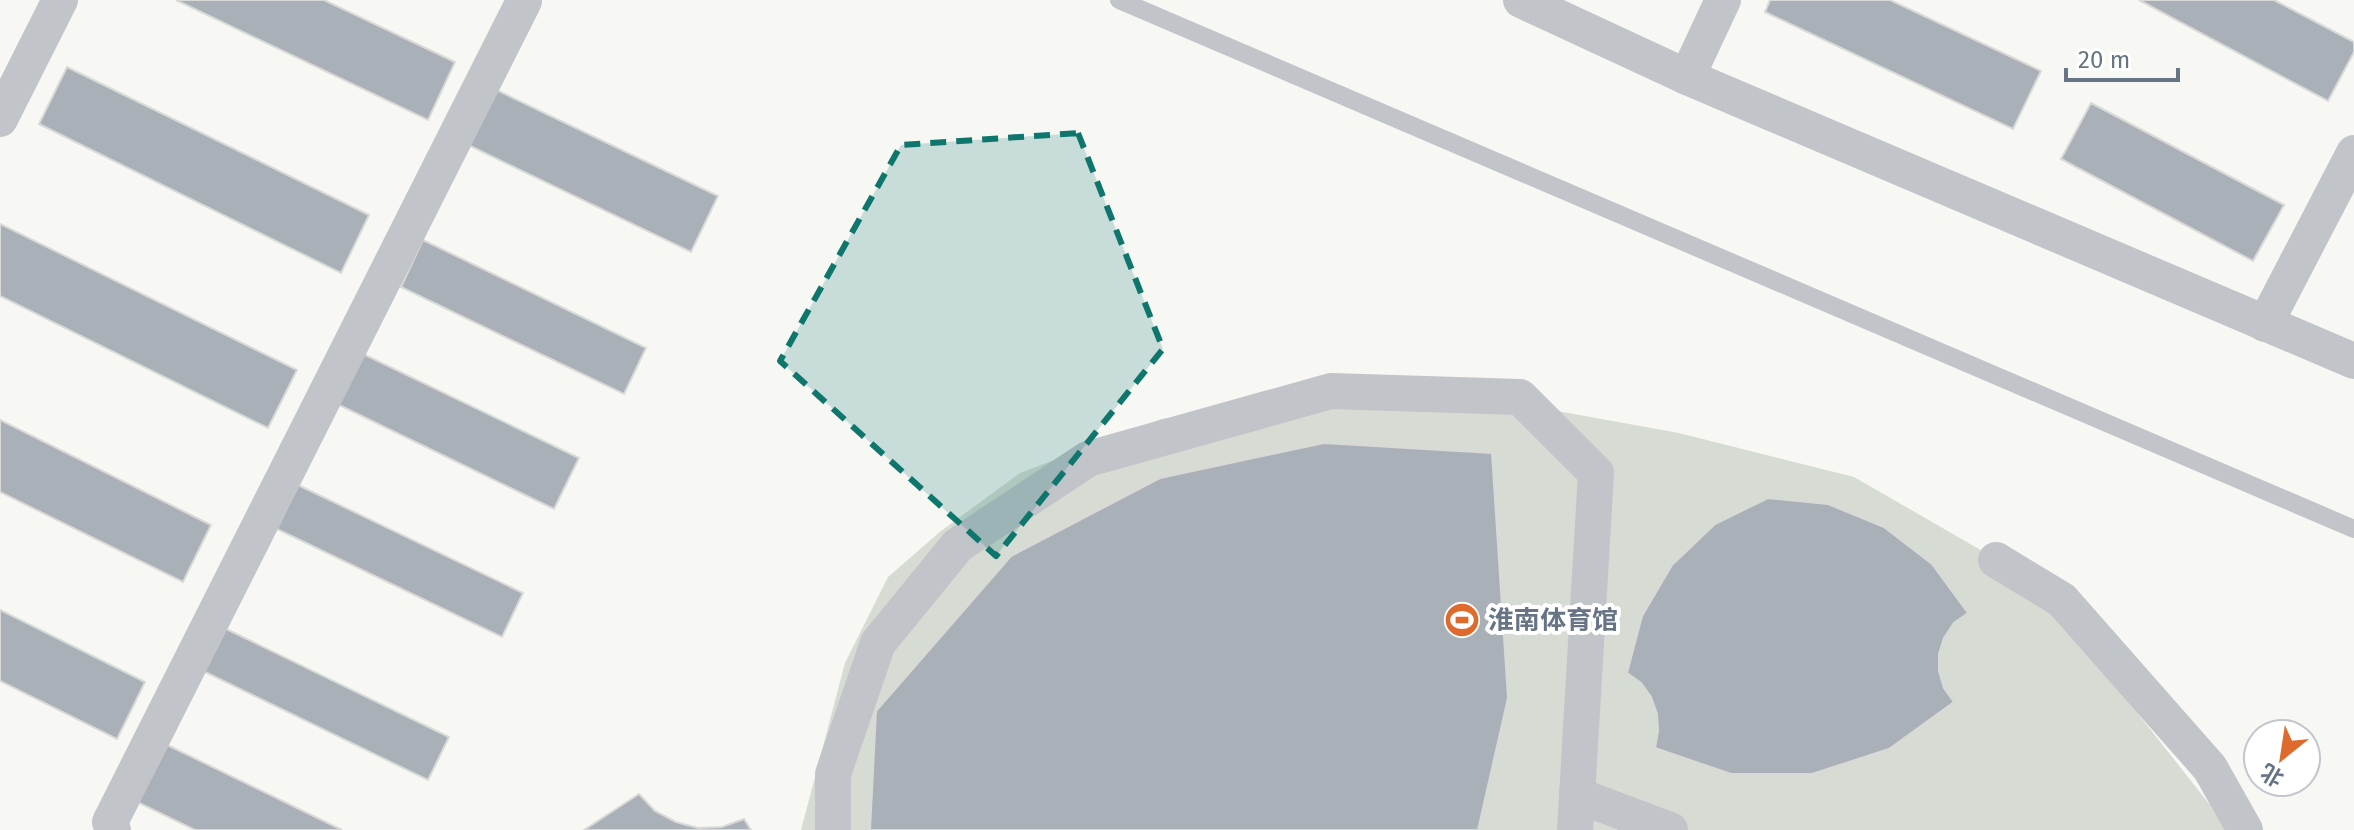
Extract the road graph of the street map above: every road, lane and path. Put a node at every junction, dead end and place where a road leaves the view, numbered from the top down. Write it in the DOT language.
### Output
graph roads {
  1 [pos="1119,0"];
  2 [pos="1521,0"];
  3 [pos="1723,0"];
  4 [pos="524,1"];
  5 [pos="54,2"];
  6 [pos="1687,77"];
  7 [pos="0,119"];
  8 [pos="2354,153"];
  9 [pos="2265,324"];
  10 [pos="2354,361"];
  11 [pos="2354,529"];
  12 [pos="1996,560"];
  13 [pos="1576,813"];
  14 [pos="113,830"];
  15 [pos="833,830"];
  16 [pos="1670,830"];
  17 [pos="2245,830"];
  1 -- 11 [label="lane"];
  2 -- 6 [label="street"];
  3 -- 6 [label="street"];
  4 -- 14 [label="street"];
  5 -- 7 [label="street"];
  6 -- 9 [label="street"];
  8 -- 9 [label="street"];
  9 -- 10 [label="street"];
  12 -- 17 [label="street"];
  13 -- 15 [label="street"];
  13 -- 16 [label="street"];
}
